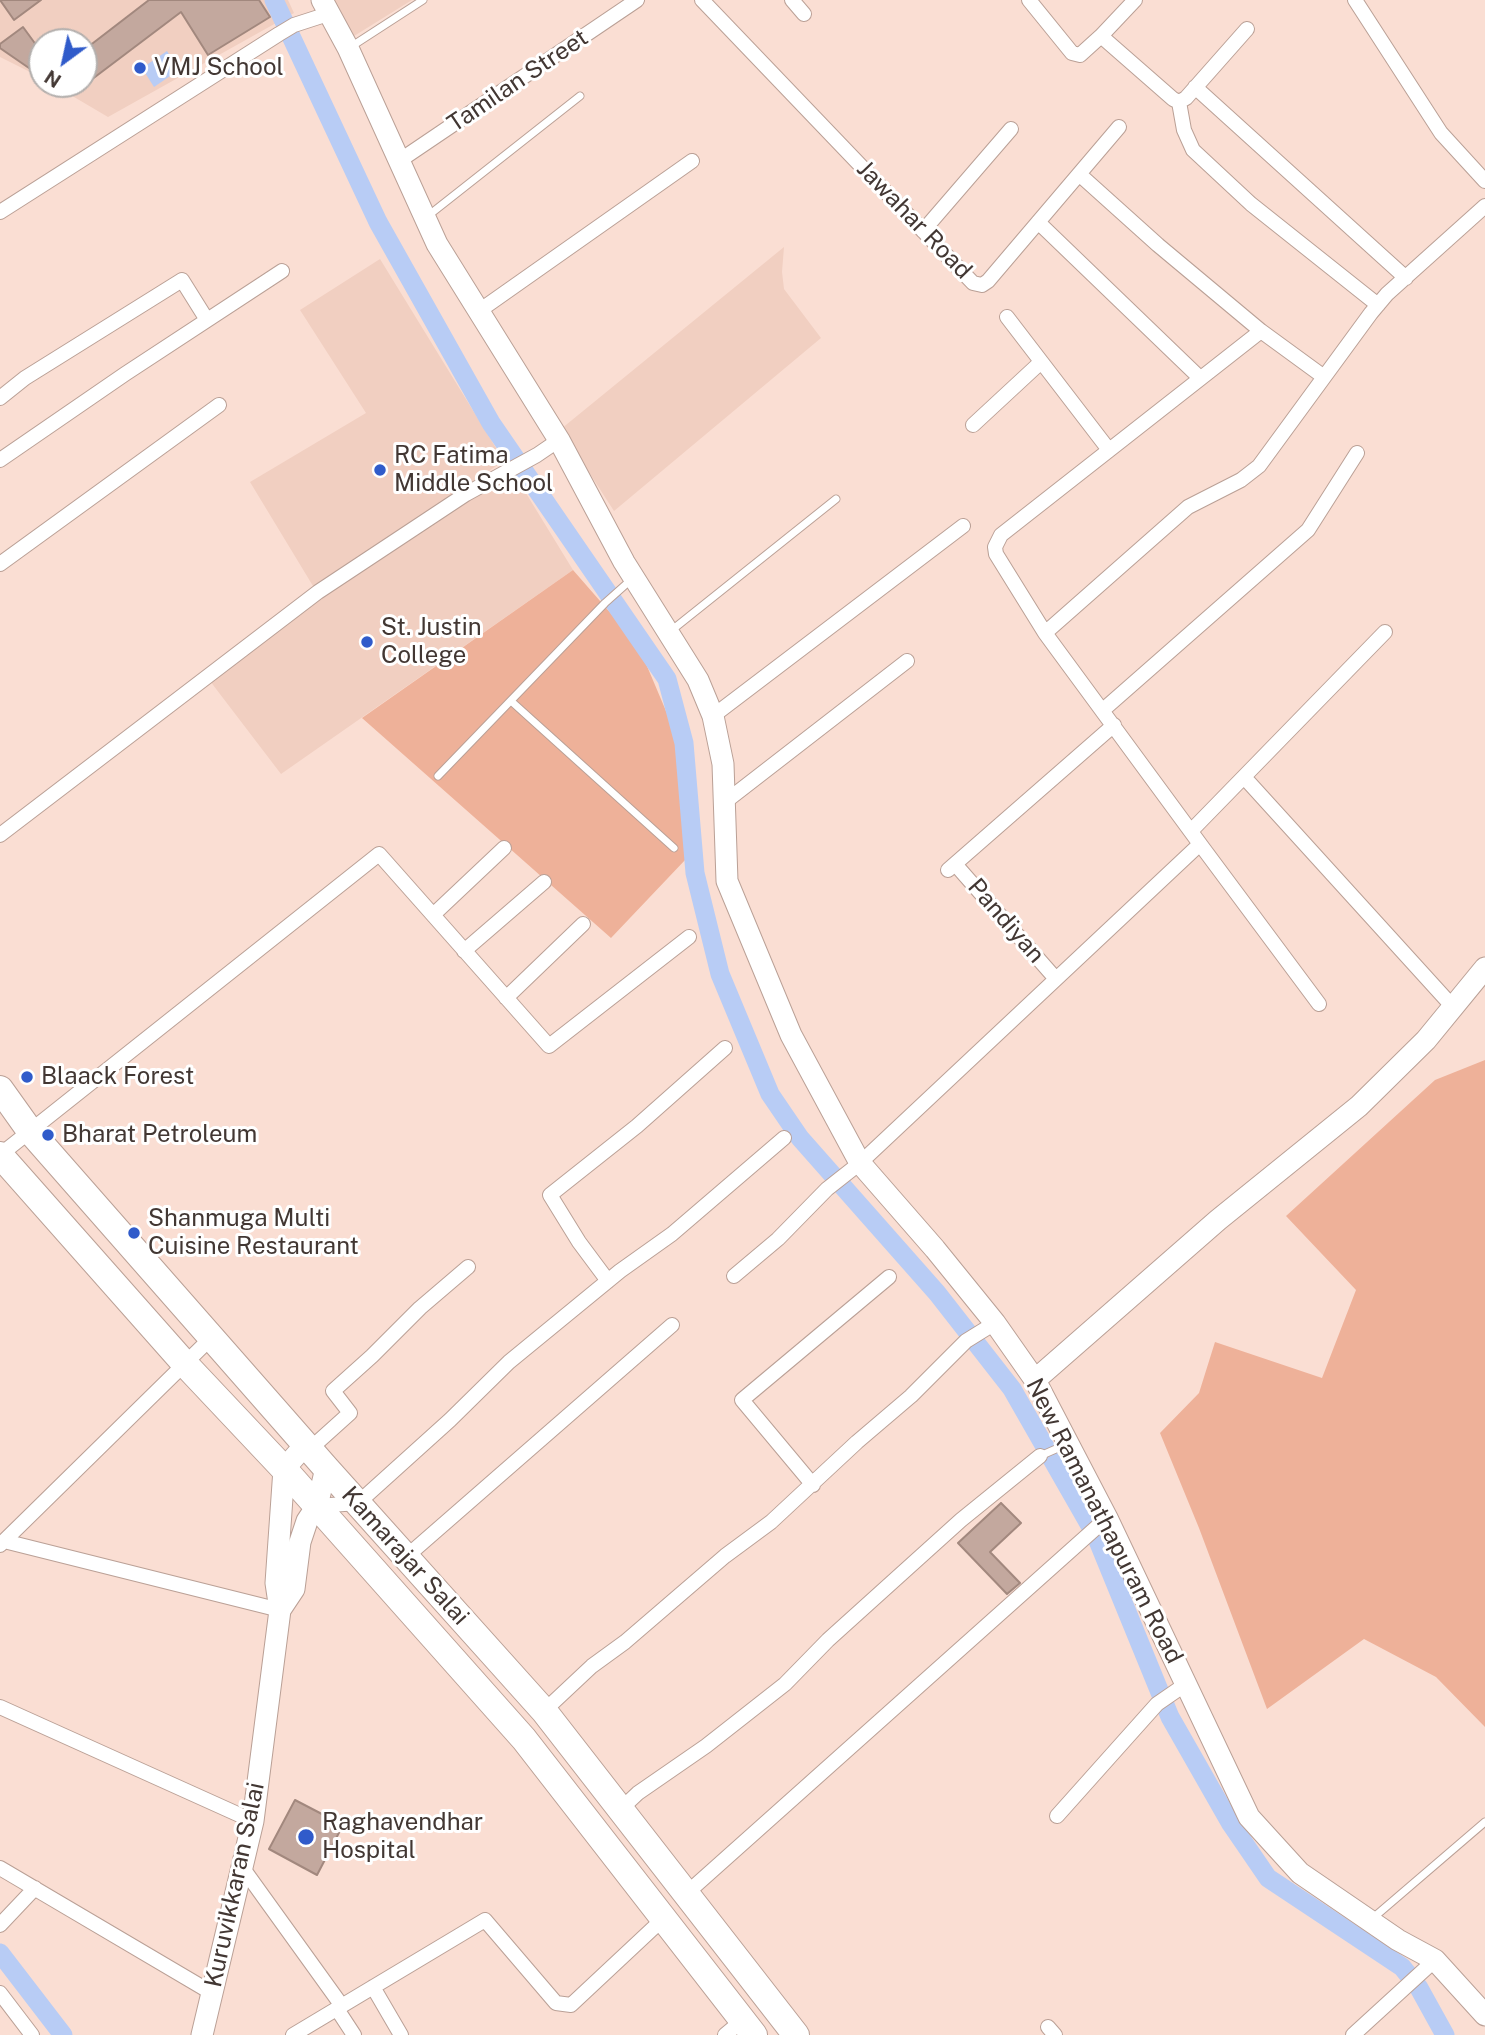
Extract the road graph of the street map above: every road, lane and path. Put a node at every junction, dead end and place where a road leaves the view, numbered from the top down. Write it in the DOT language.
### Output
graph roads {
  1 [pos="423,0"];
  2 [pos="637,0"];
  3 [pos="702,0"];
  4 [pos="792,0"];
  5 [pos="1135,0"];
  6 [pos="1355,0"];
  7 [pos="1035,2"];
  8 [pos="325,7"];
  9 [pos="804,14"];
  10 [pos="1247,29"];
  11 [pos="1101,36"];
  12 [pos="348,48"];
  13 [pos="1195,87"];
  14 [pos="580,96"];
  15 [pos="1179,102"];
  16 [pos="1119,127"];
  17 [pos="1011,129"];
  18 [pos="399,161"];
  19 [pos="692,161"];
  20 [pos="1079,174"];
  21 [pos="1485,181"];
  22 [pos="1485,206"];
  23 [pos="1,209"];
  24 [pos="425,218"];
  25 [pos="1038,222"];
  26 [pos="923,231"];
  27 [pos="282,271"];
  28 [pos="1406,278"];
  29 [pos="1378,305"];
  30 [pos="480,311"];
  31 [pos="1007,317"];
  32 [pos="207,320"];
  33 [pos="1261,331"];
  34 [pos="1041,362"];
  35 [pos="1324,377"];
  36 [pos="1200,378"];
  37 [pos="0,398"];
  38 [pos="219,405"];
  39 [pos="973,425"];
  40 [pos="559,440"];
  41 [pos="1110,450"];
  42 [pos="1357,453"];
  43 [pos="0,460"];
  44 [pos="836,499"];
  45 [pos="963,526"];
  46 [pos="0,564"];
  47 [pos="626,584"];
  48 [pos="1385,632"];
  49 [pos="668,633"];
  50 [pos="1045,633"];
  51 [pos="907,661"];
  52 [pos="511,701"];
  53 [pos="1103,710"];
  54 [pos="713,716"];
  55 [pos="1114,726"];
  56 [pos="438,776"];
  57 [pos="1244,777"];
  58 [pos="724,802"];
  59 [pos="1191,831"];
  60 [pos="0,835"];
  61 [pos="1200,844"];
  62 [pos="504,848"];
  63 [pos="674,848"];
  64 [pos="544,882"];
  65 [pos="433,915"];
  66 [pos="583,925"];
  67 [pos="689,937"];
  68 [pos="464,951"];
  69 [pos="1485,968"];
  70 [pos="1056,979"];
  71 [pos="506,998"];
  72 [pos="1319,1004"];
  73 [pos="1453,1007"];
  74 [pos="725,1048"];
  75 [pos="0,1089"];
  76 [pos="30,1131"];
  77 [pos="784,1138"];
  78 [pos="0,1155"];
  79 [pos="852,1170"];
  80 [pos="468,1267"];
  81 [pos="734,1276"];
  82 [pos="888,1277"];
  83 [pos="608,1281"];
  84 [pos="672,1325"];
  85 [pos="980,1332"];
  86 [pos="212,1337"];
  87 [pos="185,1364"];
  88 [pos="1035,1380"];
  89 [pos="1062,1446"];
  90 [pos="314,1453"];
  91 [pos="1040,1456"];
  92 [pos="285,1468"];
  93 [pos="813,1485"];
  94 [pos="358,1503"];
  95 [pos="317,1506"];
  96 [pos="1101,1523"];
  97 [pos="2,1543"];
  98 [pos="406,1557"];
  99 [pos="280,1610"];
  100 [pos="1178,1689"];
  101 [pos="0,1707"];
  102 [pos="544,1711"];
  103 [pos="620,1810"];
  104 [pos="1057,1816"];
  105 [pos="253,1821"];
  106 [pos="1485,1822"];
  107 [pos="242,1867"];
  108 [pos="0,1868"];
  109 [pos="35,1888"];
  110 [pos="687,1893"];
  111 [pos="664,1918"];
  112 [pos="1370,1921"];
  113 [pos="0,1925"];
  114 [pos="1435,1960"];
  115 [pos="373,1987"];
  116 [pos="0,1993"];
  117 [pos="212,1993"];
  118 [pos="340,2007"];
  119 [pos="1485,2015"];
  120 [pos="741,2030"];
  121 [pos="32,2035"];
  122 [pos="202,2035"];
  123 [pos="293,2035"];
  124 [pos="354,2035"];
  125 [pos="401,2035"];
  126 [pos="796,2035"];
  127 [pos="1353,2035"];
  1 -- 12 [label="lane"];
  2 -- 18 [label="street, Tamilan Street"];
  3 -- 26 [label="street, Jawahar Road"];
  4 -- 9 [label="street"];
  5 -- 11 [label="street"];
  6 -- 21 [label="street"];
  7 -- 11 [label="street"];
  8 -- 12 [label="main road, New Ramanathapuram Road"];
  8 -- 23 [label="street"];
  10 -- 13 [label="street"];
  11 -- 15 [label="street"];
  12 -- 18 [label="main road, New Ramanathapuram Road"];
  13 -- 15 [label="street"];
  13 -- 28 [label="street"];
  14 -- 24 [label="lane"];
  15 -- 29 [label="street"];
  16 -- 20 [label="street, Jawahar Road"];
  17 -- 26 [label="street"];
  18 -- 24 [label="main road, New Ramanathapuram Road"];
  19 -- 30 [label="street"];
  20 -- 25 [label="street, Jawahar Road"];
  20 -- 33 [label="street"];
  22 -- 28 [label="street"];
  24 -- 30 [label="main road, New Ramanathapuram Road"];
  25 -- 26 [label="street, Jawahar Road"];
  25 -- 36 [label="street"];
  27 -- 32 [label="street"];
  28 -- 29 [label="street"];
  29 -- 35 [label="street"];
  30 -- 40 [label="main road, New Ramanathapuram Road"];
  31 -- 34 [label="street"];
  32 -- 37 [label="street"];
  32 -- 43 [label="street"];
  33 -- 35 [label="street"];
  33 -- 36 [label="street"];
  34 -- 39 [label="street"];
  34 -- 41 [label="street"];
  35 -- 50 [label="street"];
  36 -- 41 [label="street"];
  38 -- 46 [label="street"];
  40 -- 47 [label="main road, New Ramanathapuram Road"];
  40 -- 60 [label="street"];
  41 -- 50 [label="street"];
  42 -- 53 [label="street"];
  44 -- 49 [label="lane"];
  45 -- 54 [label="street"];
  47 -- 49 [label="main road, New Ramanathapuram Road"];
  47 -- 52 [label="lane"];
  48 -- 57 [label="street"];
  49 -- 54 [label="main road, New Ramanathapuram Road"];
  50 -- 53 [label="street"];
  51 -- 58 [label="street"];
  52 -- 56 [label="lane"];
  52 -- 63 [label="lane"];
  53 -- 55 [label="street"];
  54 -- 58 [label="main road, New Ramanathapuram Road"];
  55 -- 59 [label="street"];
  55 -- 70 [label="street, Pandiyan"];
  57 -- 59 [label="street"];
  57 -- 73 [label="street"];
  58 -- 79 [label="main road, New Ramanathapuram Road"];
  59 -- 61 [label="street"];
  61 -- 70 [label="street"];
  61 -- 72 [label="street"];
  62 -- 65 [label="street"];
  64 -- 68 [label="street"];
  65 -- 68 [label="street"];
  65 -- 76 [label="street"];
  66 -- 71 [label="street"];
  67 -- 71 [label="street"];
  68 -- 71 [label="street"];
  69 -- 73 [label="main road"];
  70 -- 79 [label="street"];
  73 -- 88 [label="main road"];
  74 -- 83 [label="street"];
  75 -- 76 [label="highway, Kamarajar Salai"];
  76 -- 78 [label="street"];
  76 -- 86 [label="highway, Kamarajar Salai"];
  77 -- 83 [label="street"];
  78 -- 87 [label="highway, Kamarajar Salai"];
  79 -- 81 [label="street"];
  79 -- 85 [label="main road, New Ramanathapuram Road"];
  80 -- 90 [label="street"];
  82 -- 93 [label="street"];
  83 -- 94 [label="street"];
  84 -- 98 [label="street"];
  85 -- 88 [label="main road, New Ramanathapuram Road"];
  85 -- 93 [label="street"];
  86 -- 87 [label="street"];
  86 -- 90 [label="highway, Kamarajar Salai"];
  87 -- 92 [label="highway, Kamarajar Salai"];
  87 -- 97 [label="street"];
  88 -- 89 [label="main road, New Ramanathapuram Road"];
  89 -- 91 [label="lane"];
  89 -- 96 [label="main road, New Ramanathapuram Road"];
  90 -- 92 [label="main road"];
  90 -- 94 [label="highway, Kamarajar Salai"];
  90 -- 95 [label="main road, Kuruvikkaran Salai"];
  91 -- 103 [label="street"];
  92 -- 95 [label="highway, Kamarajar Salai"];
  92 -- 99 [label="main road, Kuruvikkaran Salai"];
  93 -- 102 [label="street"];
  94 -- 95 [label="street"];
  94 -- 98 [label="highway, Kamarajar Salai"];
  95 -- 99 [label="main road, Kuruvikkaran Salai"];
  95 -- 111 [label="highway, Kamarajar Salai"];
  96 -- 100 [label="main road, New Ramanathapuram Road"];
  96 -- 110 [label="street"];
  97 -- 99 [label="street"];
  98 -- 102 [label="highway, Kamarajar Salai"];
  99 -- 105 [label="main road, Kuruvikkaran Salai"];
  100 -- 104 [label="street"];
  100 -- 112 [label="main road, New Ramanathapuram Road"];
  101 -- 105 [label="street"];
  102 -- 103 [label="highway, Kamarajar Salai"];
  103 -- 110 [label="highway, Kamarajar Salai"];
  105 -- 107 [label="main road, Kuruvikkaran Salai"];
  106 -- 112 [label="lane"];
  107 -- 117 [label="main road, Kuruvikkaran Salai"];
  107 -- 118 [label="street"];
  108 -- 109 [label="street"];
  109 -- 113 [label="street"];
  109 -- 117 [label="street"];
  110 -- 126 [label="highway, Kamarajar Salai"];
  111 -- 115 [label="street"];
  111 -- 120 [label="highway, Kamarajar Salai"];
  112 -- 114 [label="main road, New Ramanathapuram Road"];
  114 -- 119 [label="main road, New Ramanathapuram Road"];
  114 -- 127 [label="street"];
  115 -- 118 [label="street"];
  115 -- 125 [label="street"];
  116 -- 121 [label="street"];
  117 -- 122 [label="main road, Kuruvikkaran Salai"];
  118 -- 123 [label="street"];
  118 -- 124 [label="street"];
}
